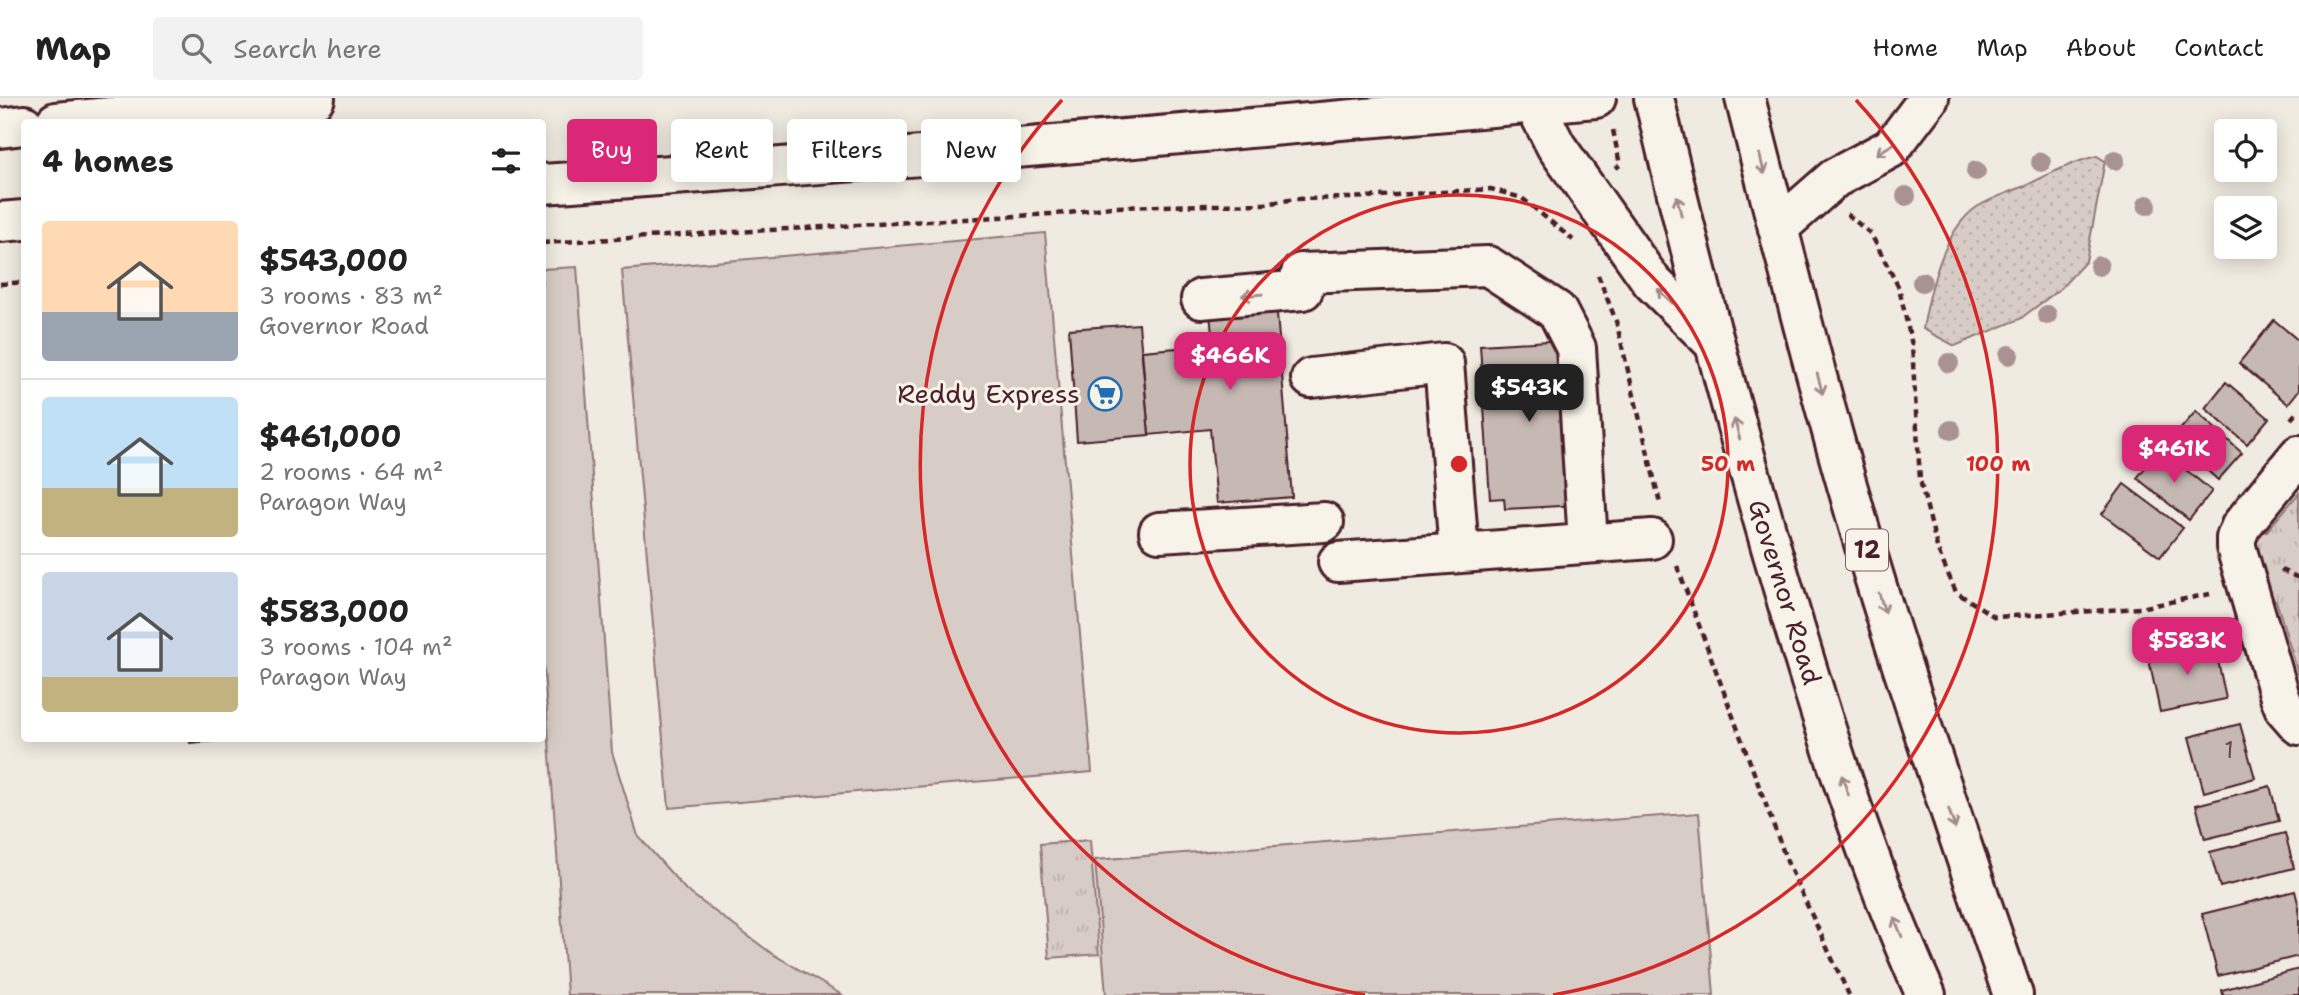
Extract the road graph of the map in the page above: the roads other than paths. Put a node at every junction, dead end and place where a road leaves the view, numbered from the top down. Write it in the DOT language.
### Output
graph roads {
  1 [pos="315,98"];
  2 [pos="1596,98"];
  3 [pos="1654,98"];
  4 [pos="1745,98"];
  5 [pos="1929,98"];
  6 [pos="1534,103"];
  7 [pos="88,119"];
  8 [pos="21,125"];
  9 [pos="0,128"];
  10 [pos="546,184"];
  11 [pos="21,220"];
  12 [pos="0,222"];
  13 [pos="1778,229"];
  14 [pos="1201,299"];
  15 [pos="1714,343"];
  16 [pos="1311,378"];
  17 [pos="2299,455"];
  18 [pos="1324,522"];
  19 [pos="1159,532"];
  20 [pos="1663,537"];
  21 [pos="1588,543"];
  22 [pos="1459,552"];
  23 [pos="1338,562"];
  24 [pos="2299,725"];
  25 [pos="1926,995"];
  26 [pos="2013,995"];
  1 -- 7 [label="main road"];
  2 -- 6 [label="main road"];
  15 -- 3 [label="main road, Governor Road, one-way"];
  4 -- 13 [label="main road, 12, one-way"];
  5 -- 13 [label="main road, one-way"];
  6 -- 10 [label="main road"];
  15 -- 6 [label="main road, one-way"];
  8 -- 9 [label="main road"];
  11 -- 12 [label="main road"];
  13 -- 26 [label="main road, 12, one-way"];
  21 -- 14 [label="main road, one-way"];
  25 -- 15 [label="main road, Governor Road, one-way"];
  16 -- 22 [label="main road"];
  17 -- 24 [label="main road"];
  18 -- 19 [label="main road"];
  20 -- 21 [label="main road"];
  21 -- 22 [label="main road"];
  22 -- 23 [label="main road"];
}
